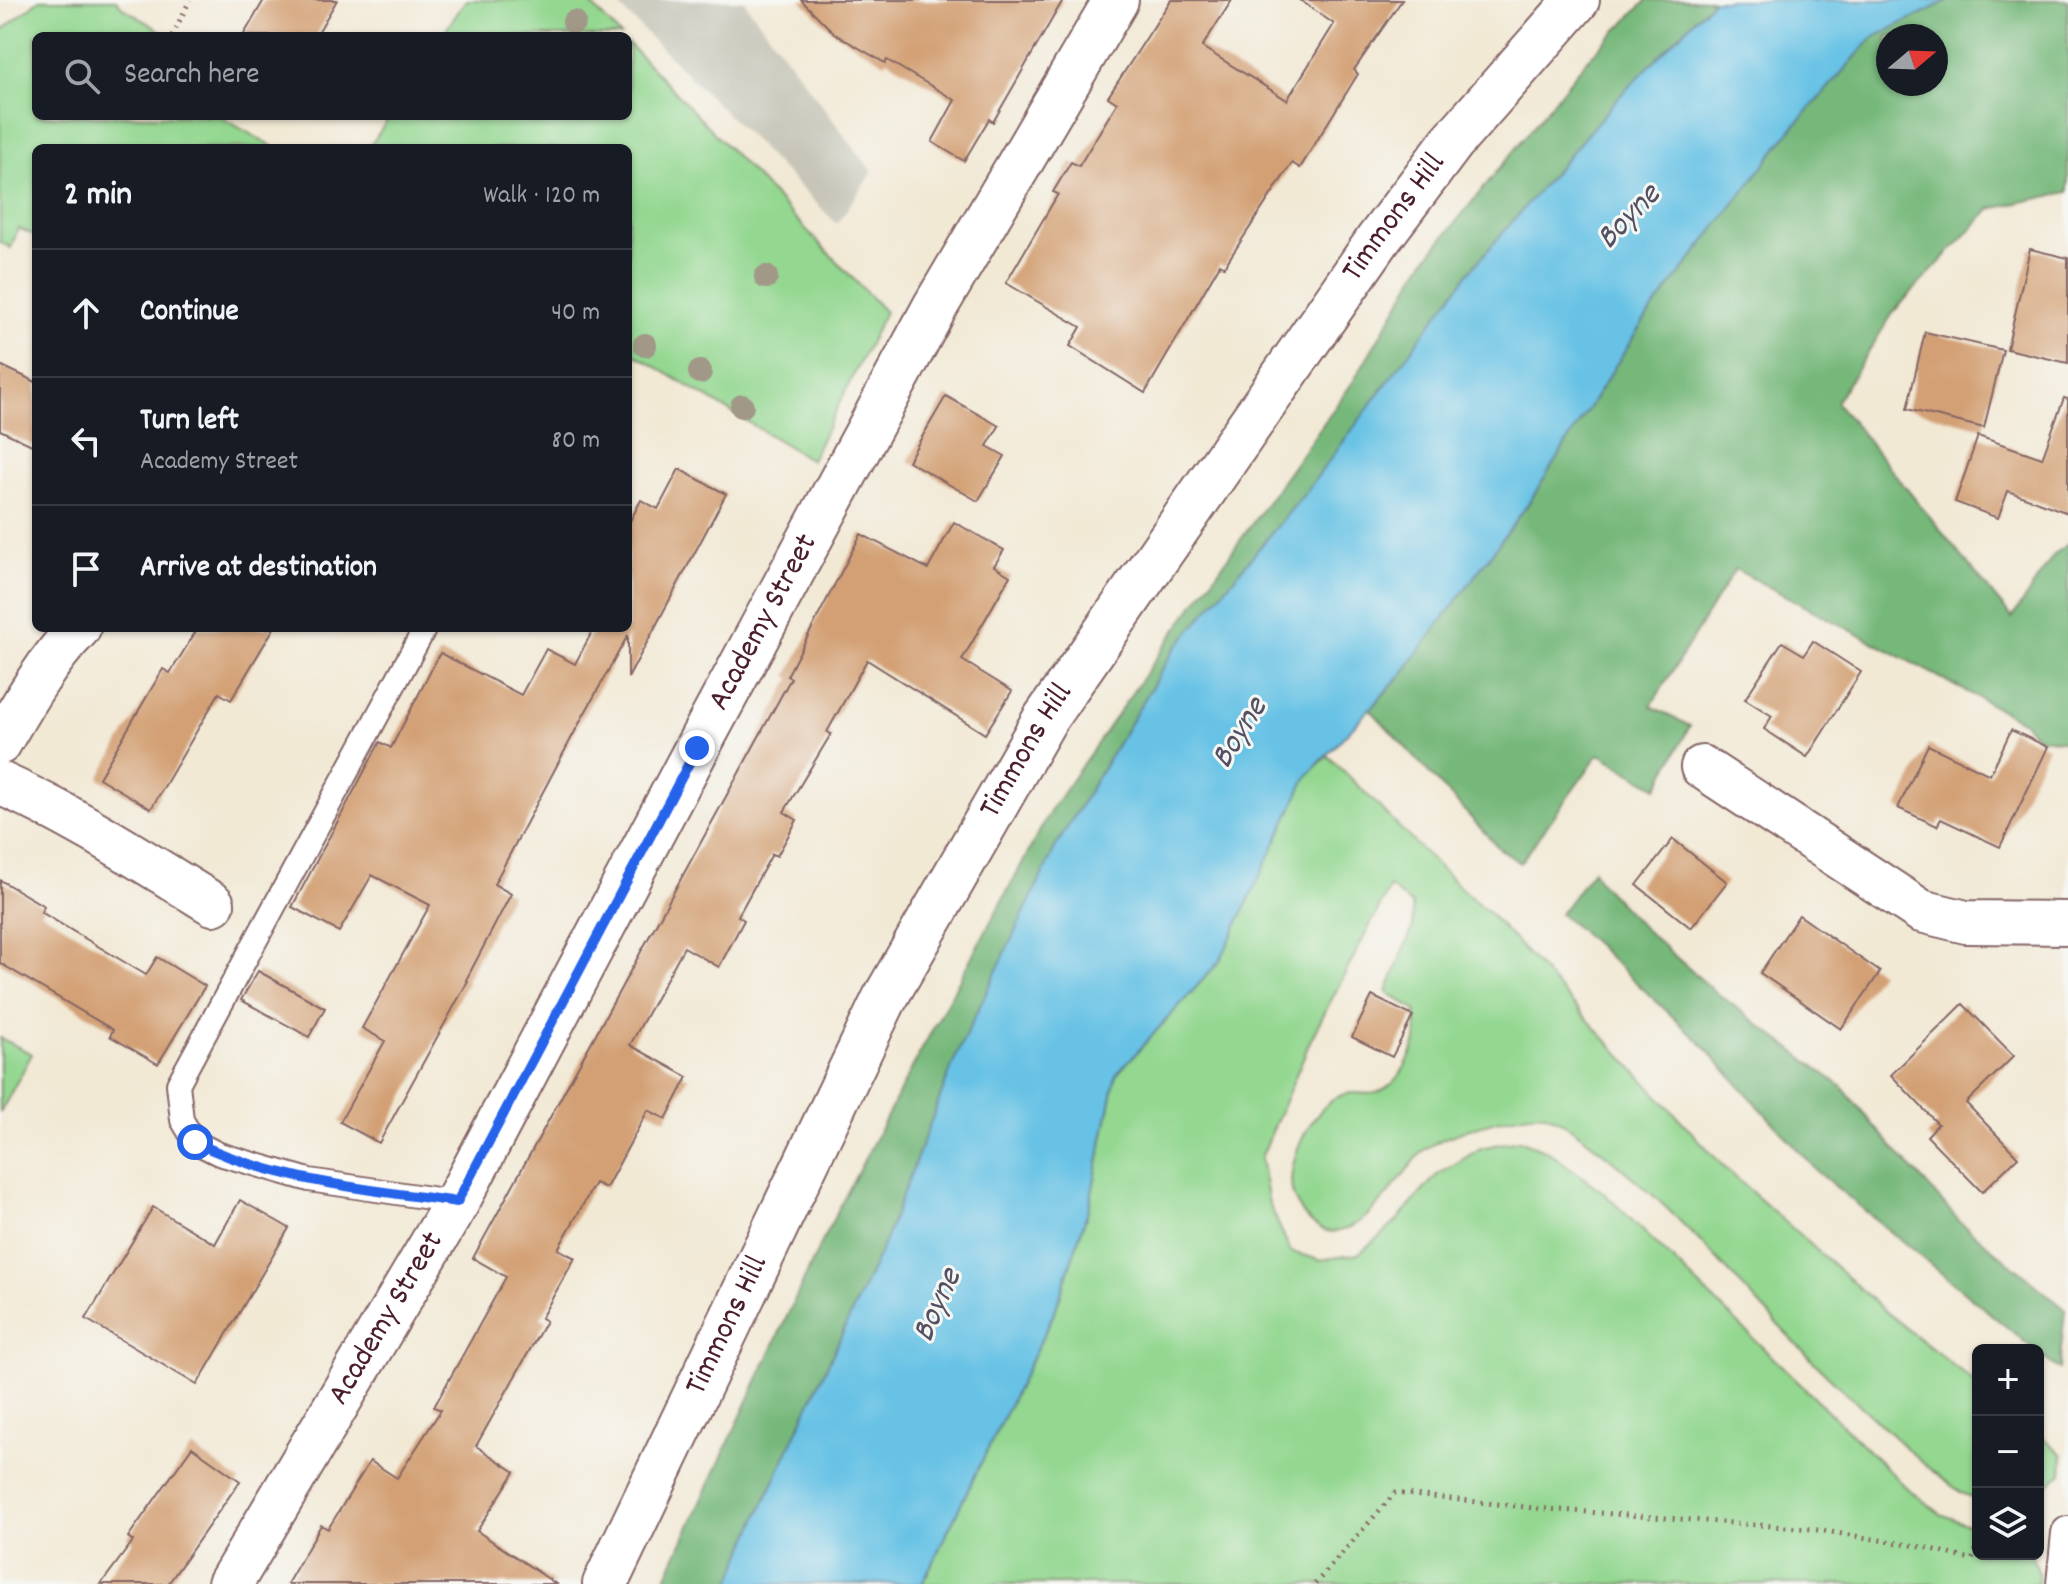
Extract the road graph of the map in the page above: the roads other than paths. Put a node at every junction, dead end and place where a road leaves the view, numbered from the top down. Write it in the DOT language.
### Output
graph roads {
  1 [pos="1116,0"];
  2 [pos="1577,0"];
  3 [pos="75,632"];
  4 [pos="423,632"];
  5 [pos="0,743"];
  6 [pos="1702,767"];
  7 [pos="0,783"];
  8 [pos="213,904"];
  9 [pos="2068,923"];
  10 [pos="457,1202"];
  11 [pos="2068,1533"];
  12 [pos="230,1584"];
  13 [pos="605,1584"];
  14 [pos="2063,1584"];
  1 -- 10 [label="main road, Academy Street"];
  2 -- 13 [label="main road, Timmons Hill"];
  3 -- 5 [label="street"];
  4 -- 10 [label="lane"];
  6 -- 9 [label="street"];
  7 -- 8 [label="street"];
  10 -- 12 [label="main road, Academy Street"];
  11 -- 14 [label="street"];
}
